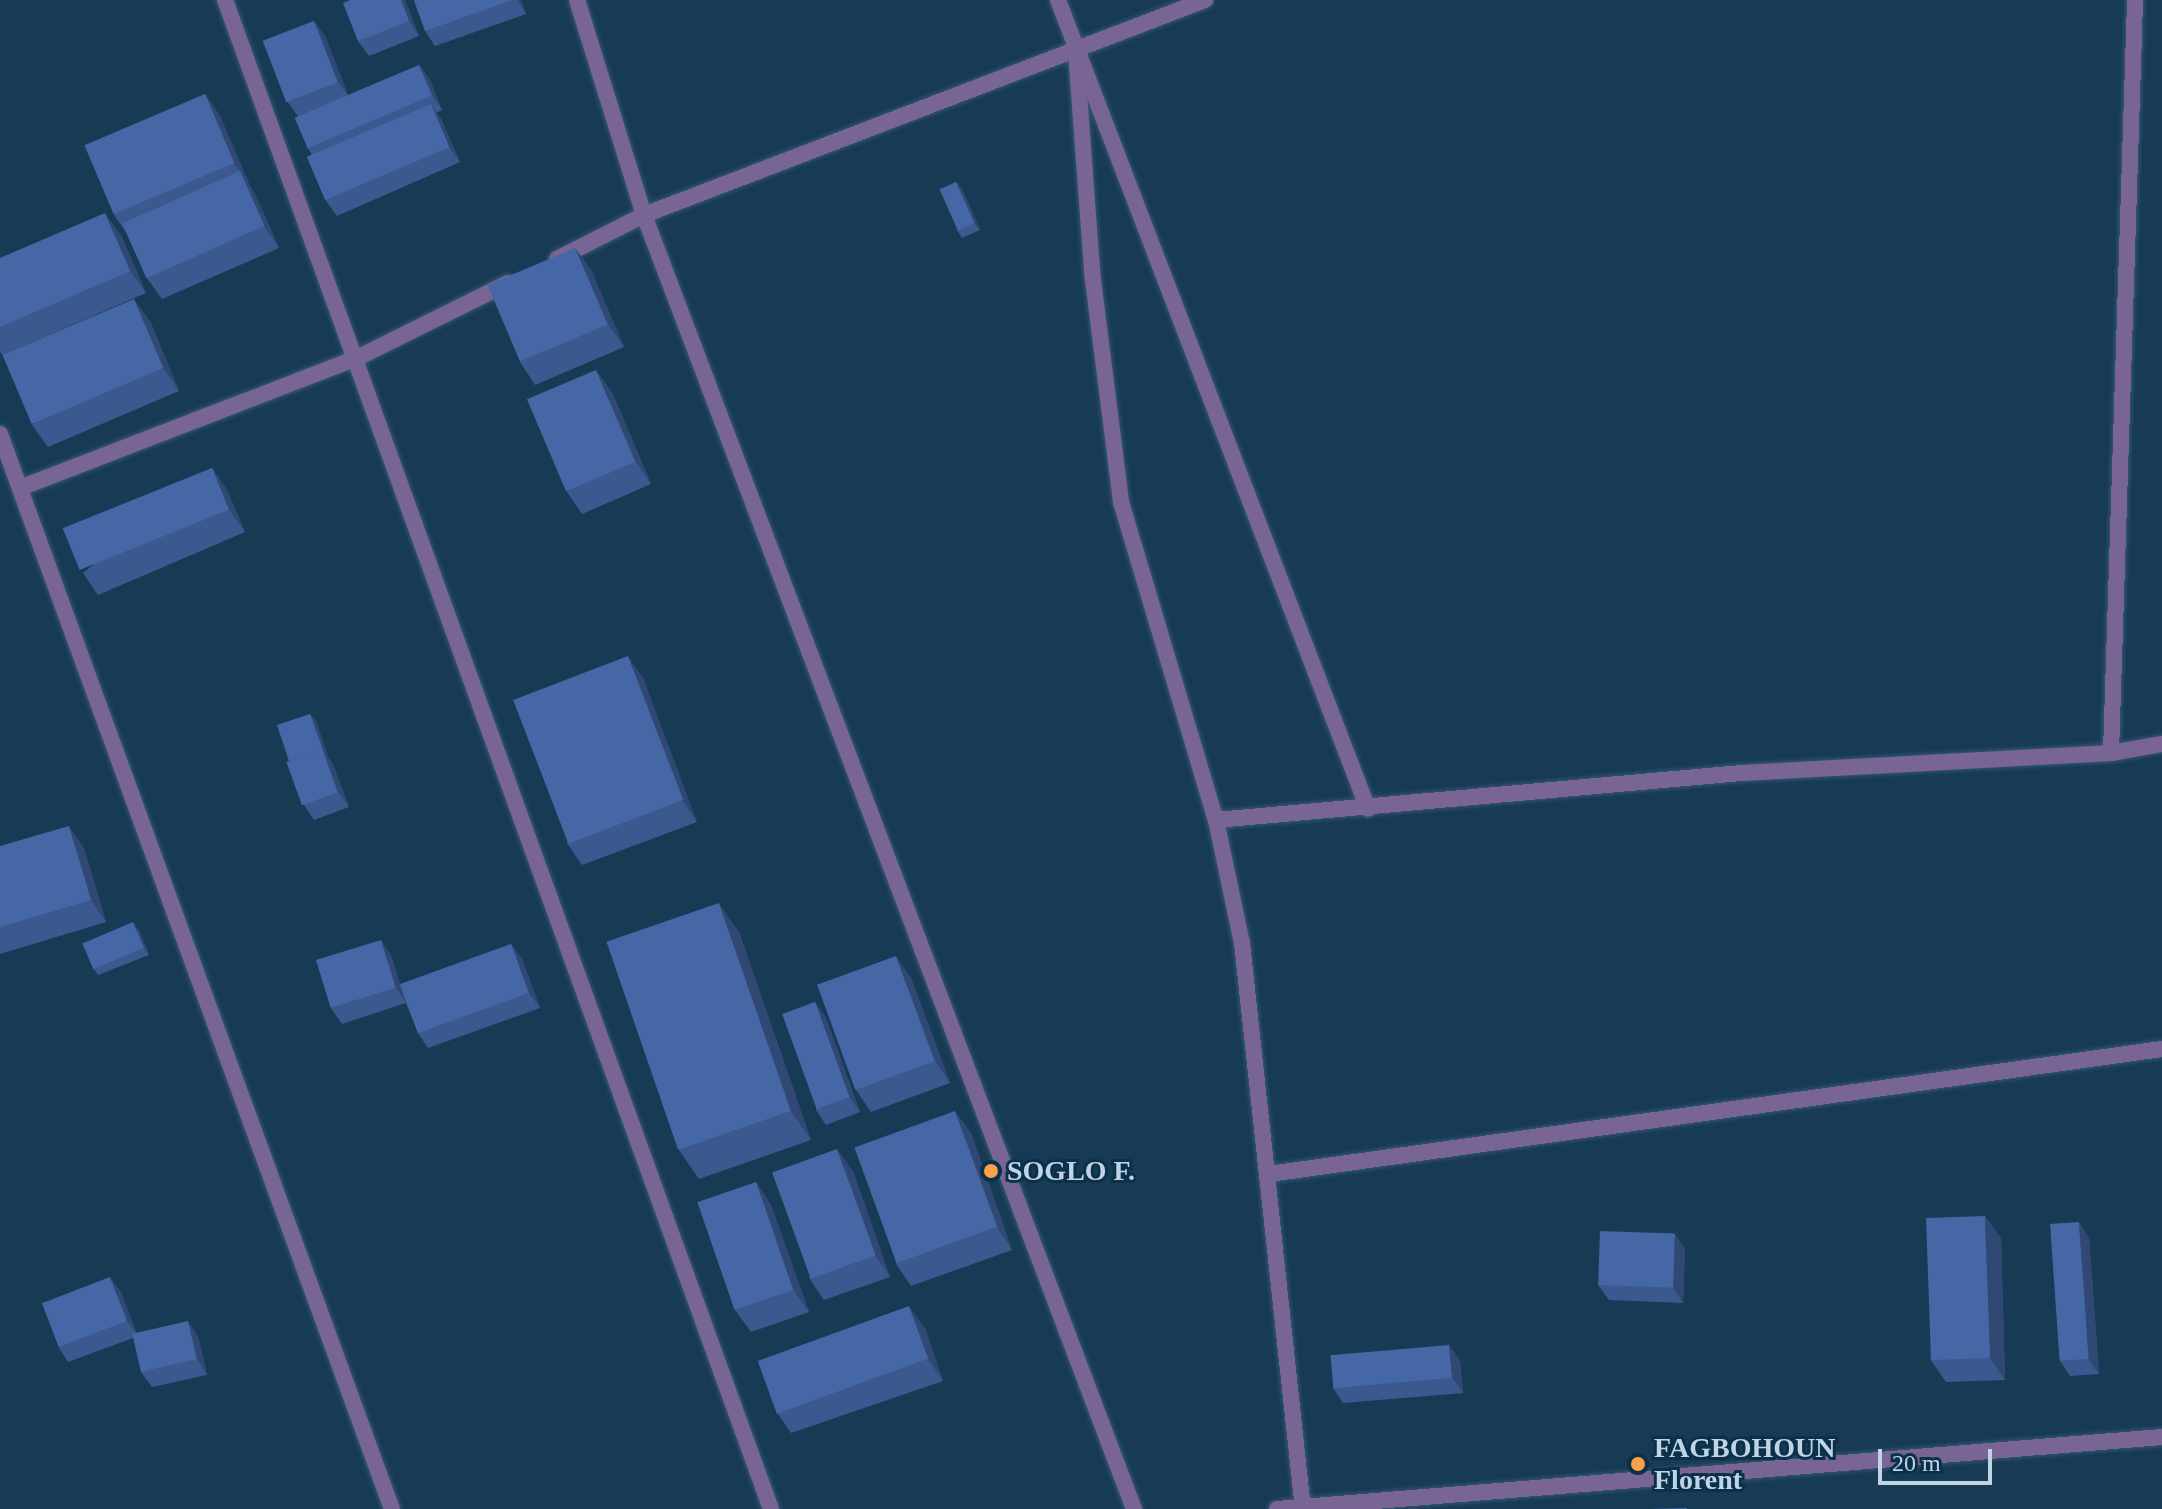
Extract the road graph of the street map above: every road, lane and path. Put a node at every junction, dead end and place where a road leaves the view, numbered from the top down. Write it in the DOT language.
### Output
graph roads {
  1 [pos="225,0"];
  2 [pos="577,0"];
  3 [pos="1058,0"];
  4 [pos="1205,0"];
  5 [pos="2135,0"];
  6 [pos="1076,52"];
  7 [pos="644,215"];
  8 [pos="355,359"];
  9 [pos="0,434"];
  10 [pos="20,488"];
  11 [pos="2162,744"];
  12 [pos="2111,753"];
  13 [pos="1368,809"];
  14 [pos="1216,820"];
  15 [pos="2162,1049"];
  16 [pos="1269,1174"];
  17 [pos="2162,1437"];
  18 [pos="1303,1507"];
  19 [pos="392,1509"];
  20 [pos="771,1509"];
  21 [pos="1134,1509"];
  22 [pos="1277,1509"];
  1 -- 8 [label="street"];
  2 -- 7 [label="street"];
  3 -- 6 [label="street"];
  4 -- 6 [label="street"];
  5 -- 12 [label="street"];
  6 -- 7 [label="street"];
  6 -- 13 [label="street"];
  6 -- 14 [label="street"];
  7 -- 8 [label="street"];
  7 -- 21 [label="street"];
  8 -- 10 [label="street"];
  8 -- 20 [label="street"];
  9 -- 10 [label="street"];
  10 -- 19 [label="street"];
  11 -- 12 [label="street"];
  12 -- 13 [label="street"];
  13 -- 14 [label="street"];
  14 -- 16 [label="street"];
  15 -- 16 [label="street"];
  16 -- 18 [label="street"];
  17 -- 18 [label="street"];
  18 -- 22 [label="street"];
}
